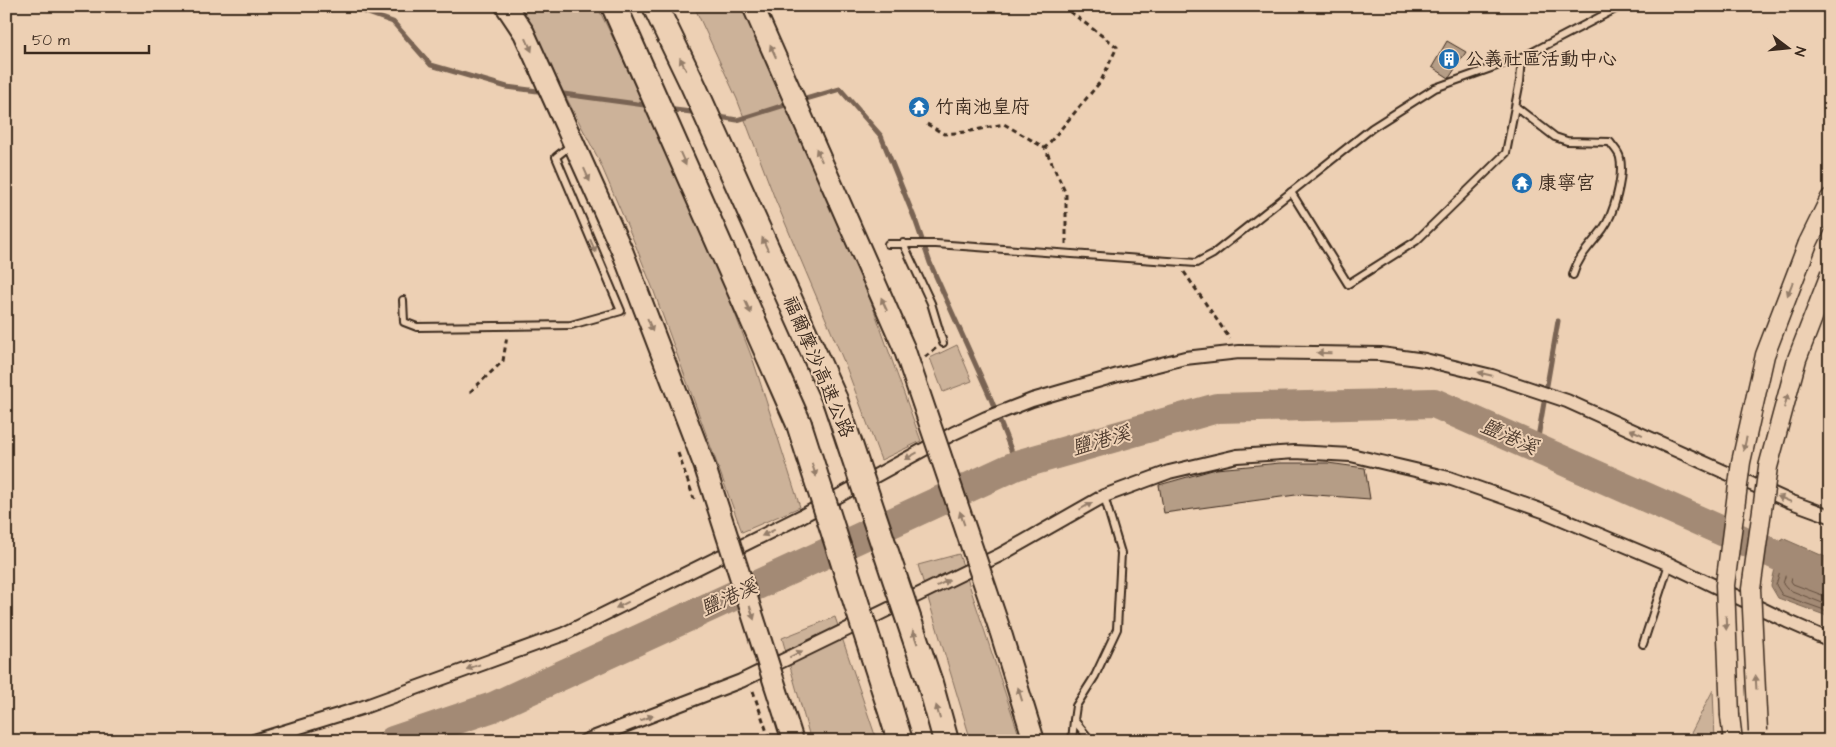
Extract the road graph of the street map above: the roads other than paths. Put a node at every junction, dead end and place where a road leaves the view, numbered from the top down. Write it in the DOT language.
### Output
graph roads {
  1 [pos="506,6"];
  2 [pos="614,6"];
  3 [pos="655,6"];
  4 [pos="753,6"];
  5 [pos="1621,6"];
  6 [pos="1522,57"];
  7 [pos="1516,106"];
  8 [pos="573,143"];
  9 [pos="1291,192"];
  10 [pos="1830,198"];
  11 [pos="903,243"];
  12 [pos="888,244"];
  13 [pos="1830,274"];
  14 [pos="1573,275"];
  15 [pos="403,300"];
  16 [pos="942,343"];
  17 [pos="1104,496"];
  18 [pos="1830,516"];
  19 [pos="1669,564"];
  20 [pos="1830,640"];
  21 [pos="1643,644"];
  22 [pos="1074,720"];
  23 [pos="1760,736"];
  24 [pos="254,741"];
  25 [pos="585,741"];
  26 [pos="793,741"];
  27 [pos="900,741"];
  28 [pos="946,741"];
  29 [pos="1034,741"];
  30 [pos="1072,741"];
  31 [pos="1091,741"];
  32 [pos="1733,741"];
  1 -- 8 [label="main road, one-way"];
  2 -- 27 [label="highway, one-way, bridge"];
  28 -- 3 [label="highway, 福爾摩沙高速公路, one-way, bridge"];
  29 -- 4 [label="main road, one-way, bridge"];
  5 -- 6 [label="lane"];
  6 -- 7 [label="lane"];
  6 -- 9 [label="lane"];
  7 -- 9 [label="lane"];
  7 -- 14 [label="lane"];
  8 -- 15 [label="lane, one-way"];
  8 -- 26 [label="main road, one-way, bridge"];
  9 -- 11 [label="lane"];
  10 -- 32 [label="street, one-way, bridge"];
  11 -- 12 [label="lane"];
  11 -- 16 [label="lane"];
  23 -- 13 [label="street, one-way, bridge"];
  17 -- 19 [label="street"];
  17 -- 22 [label="lane"];
  25 -- 17 [label="street, one-way"];
  18 -- 24 [label="street, one-way"];
  19 -- 20 [label="street"];
  19 -- 21 [label="lane"];
  22 -- 30 [label="lane"];
  22 -- 31 [label="lane"];
}
